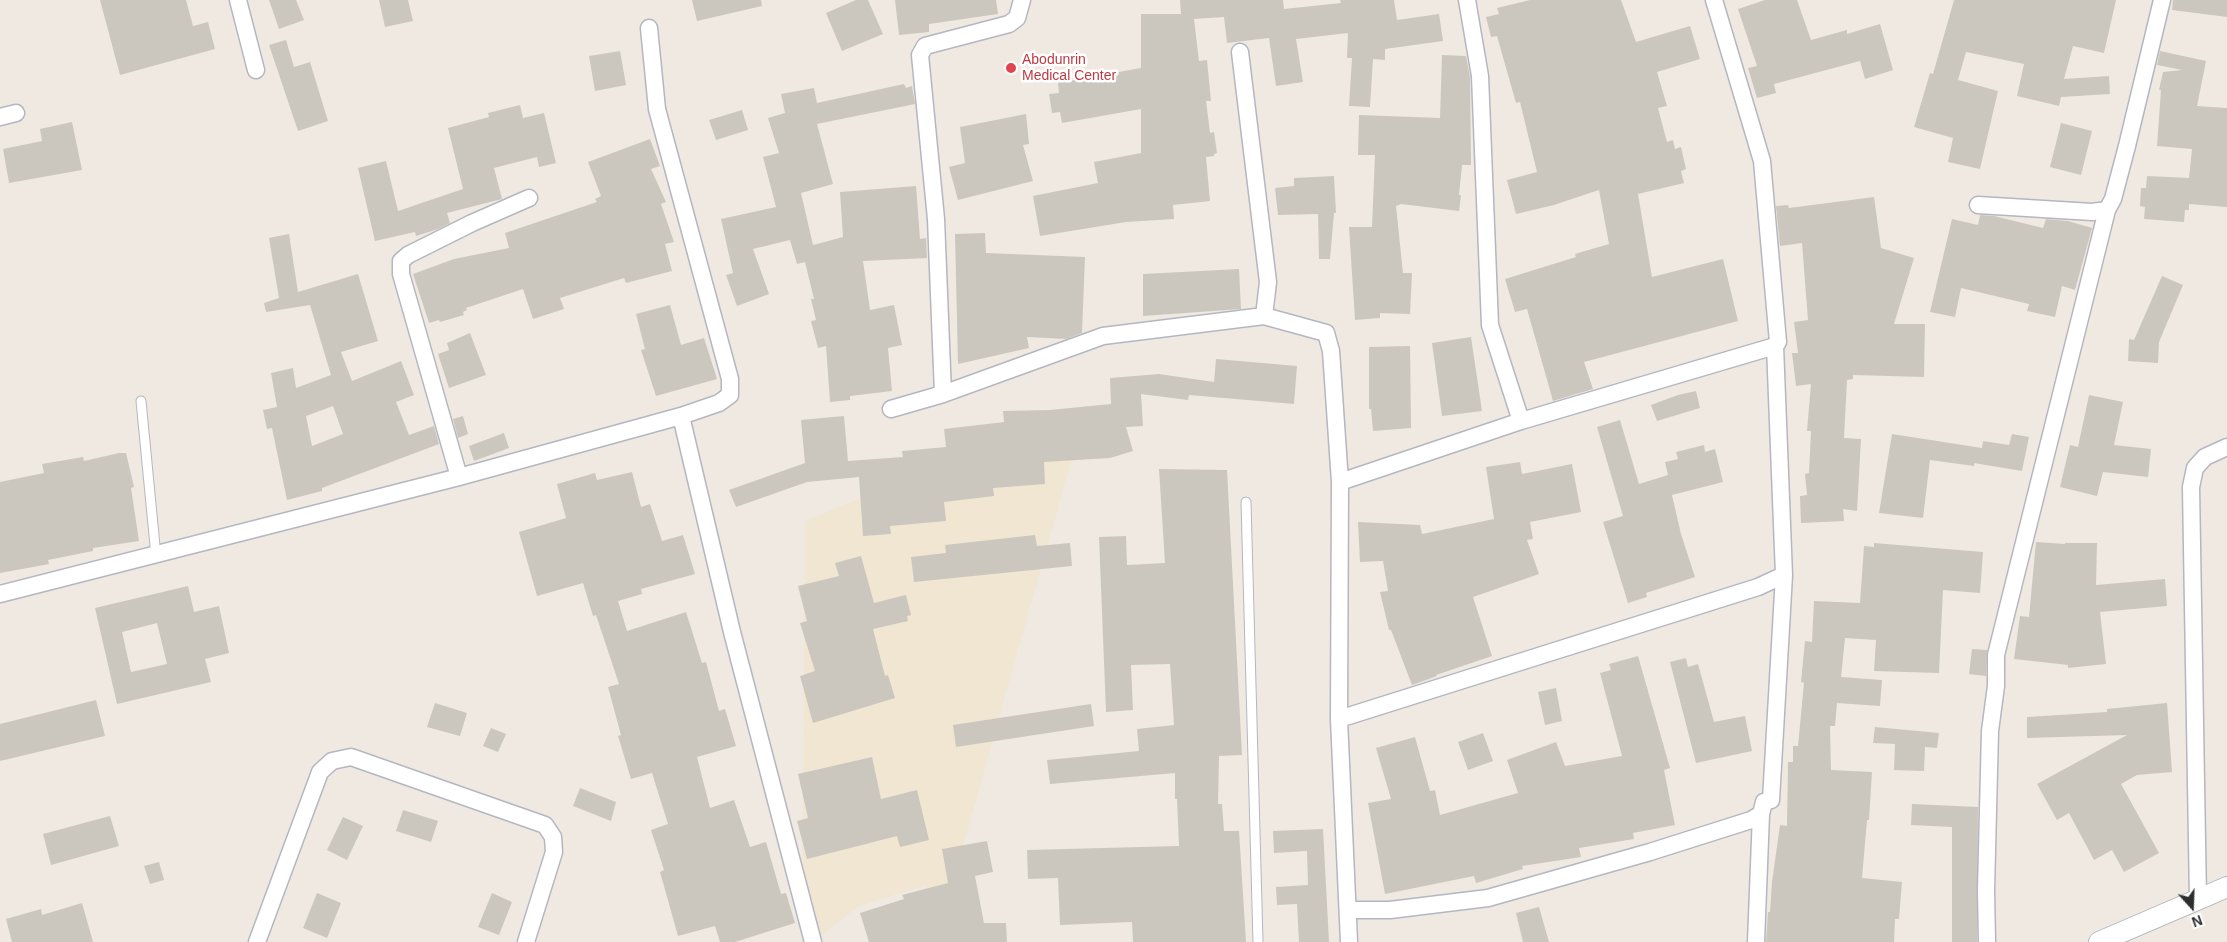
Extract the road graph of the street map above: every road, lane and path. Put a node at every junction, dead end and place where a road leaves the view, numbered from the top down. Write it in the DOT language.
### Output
graph roads {
  1 [pos="238,0"];
  2 [pos="1022,0"];
  3 [pos="1467,0"];
  4 [pos="1714,0"];
  5 [pos="2162,0"];
  6 [pos="650,28"];
  7 [pos="1240,52"];
  8 [pos="256,70"];
  9 [pos="529,198"];
  10 [pos="1978,205"];
  11 [pos="2107,210"];
  12 [pos="1264,316"];
  13 [pos="1775,346"];
  14 [pos="943,394"];
  15 [pos="141,401"];
  16 [pos="891,409"];
  17 [pos="681,416"];
  18 [pos="1522,421"];
  19 [pos="2227,447"];
  20 [pos="459,478"];
  21 [pos="1340,482"];
  22 [pos="1246,502"];
  23 [pos="156,556"];
  24 [pos="1784,575"];
  25 [pos="0,594"];
  26 [pos="1339,719"];
  27 [pos="1761,814"];
  28 [pos="2227,887"];
  29 [pos="2198,900"];
  30 [pos="1348,910"];
  31 [pos="257,942"];
  32 [pos="526,942"];
  33 [pos="813,942"];
  34 [pos="1258,942"];
  35 [pos="1349,942"];
  36 [pos="1756,942"];
  37 [pos="1987,942"];
  38 [pos="2100,942"];
  1 -- 8 [label="street"];
  2 -- 14 [label="street"];
  3 -- 18 [label="street"];
  4 -- 13 [label="street"];
  5 -- 11 [label="street"];
  6 -- 17 [label="street"];
  7 -- 12 [label="street"];
  9 -- 20 [label="street"];
  10 -- 11 [label="street"];
  11 -- 37 [label="street"];
  12 -- 14 [label="street"];
  12 -- 21 [label="street"];
  13 -- 18 [label="street"];
  13 -- 24 [label="street"];
  14 -- 16 [label="street"];
  15 -- 23 [label="lane"];
  17 -- 20 [label="street"];
  17 -- 33 [label="street"];
  18 -- 21 [label="street"];
  19 -- 29 [label="street"];
  20 -- 23 [label="street"];
  21 -- 26 [label="street"];
  22 -- 34 [label="lane"];
  23 -- 25 [label="street"];
  24 -- 26 [label="street"];
  24 -- 27 [label="street"];
  26 -- 30 [label="street"];
  27 -- 30 [label="street"];
  27 -- 36 [label="street"];
  28 -- 29 [label="street"];
  29 -- 38 [label="street"];
  30 -- 35 [label="street"];
  31 -- 32 [label="street"];
}
